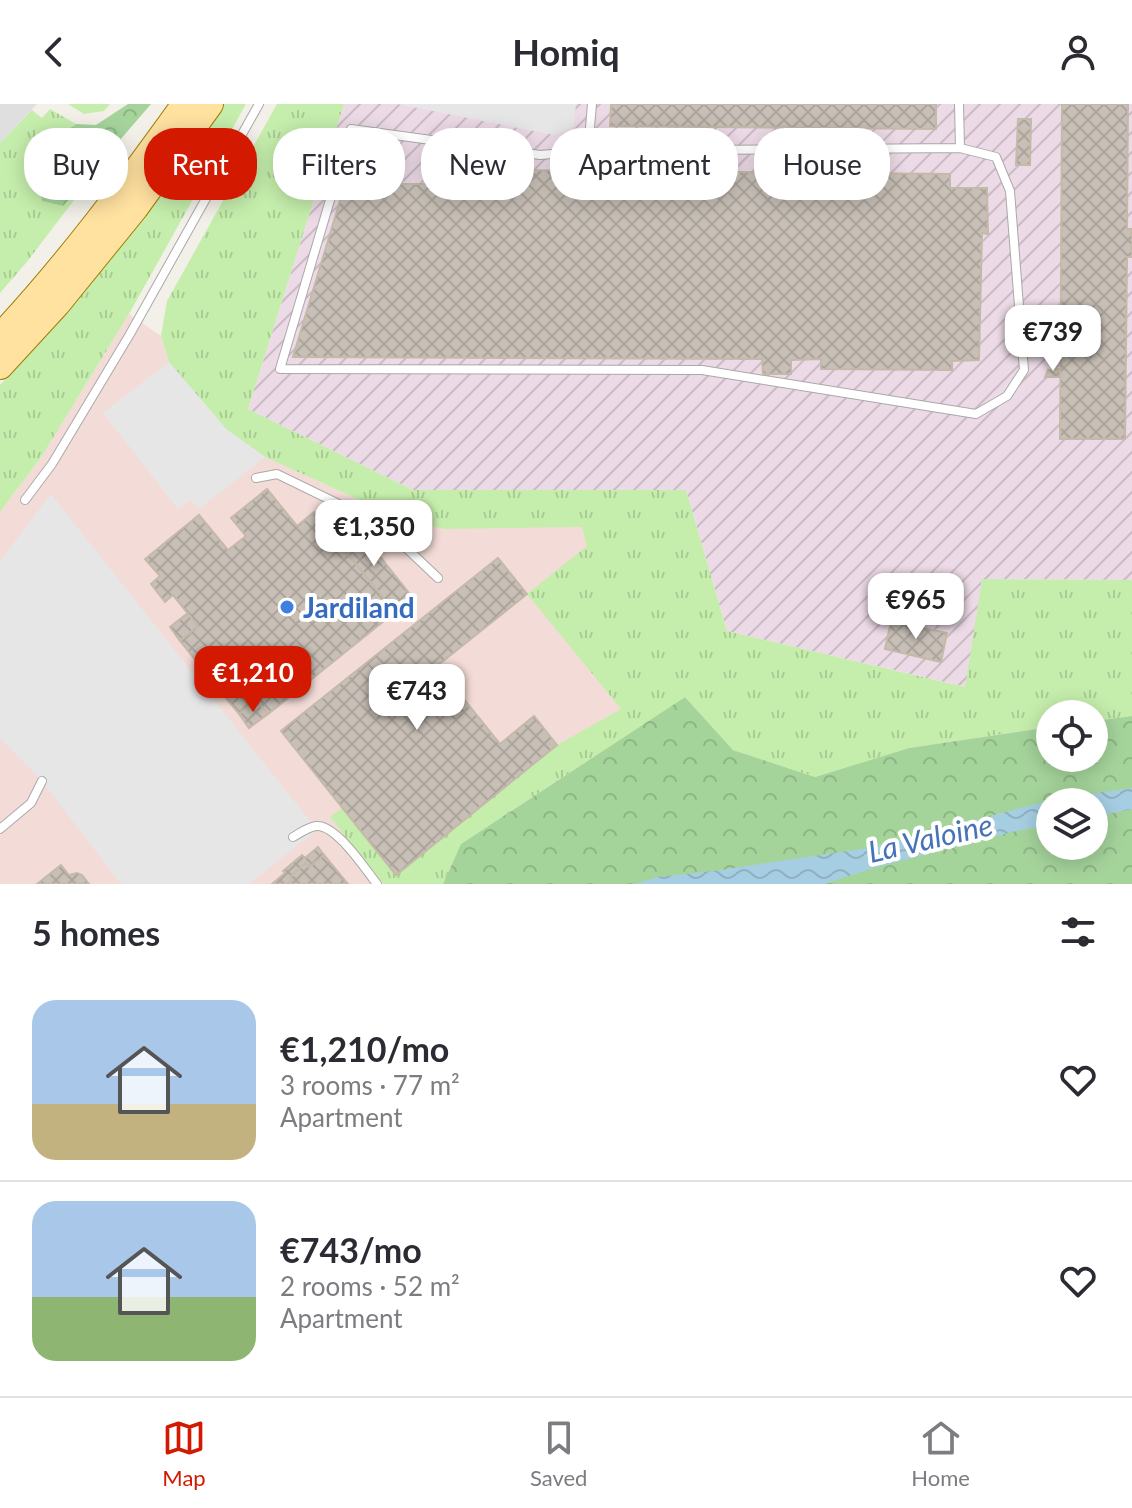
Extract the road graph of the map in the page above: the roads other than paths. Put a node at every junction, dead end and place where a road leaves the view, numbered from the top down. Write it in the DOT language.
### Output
graph roads {
  1 [pos="185,104"];
  2 [pos="210,104"];
  3 [pos="259,104"];
  4 [pos="592,104"];
  5 [pos="959,104"];
  6 [pos="590,128"];
  7 [pos="960,148"];
  8 [pos="738,150"];
  9 [pos="550,154"];
  10 [pos="0,337"];
  11 [pos="0,366"];
  12 [pos="256,478"];
  13 [pos="25,500"];
  14 [pos="438,578"];
  15 [pos="42,781"];
  16 [pos="0,829"];
  17 [pos="293,837"];
  18 [pos="377,884"];
  1 -- 10 [label="main road"];
  2 -- 11 [label="main road"];
  3 -- 13 [label="lane"];
  4 -- 6 [label="lane"];
  5 -- 7 [label="lane"];
  7 -- 8 [label="lane"];
  7 -- 9 [label="lane"];
  12 -- 14 [label="lane"];
  15 -- 16 [label="lane"];
  17 -- 18 [label="lane"];
}
